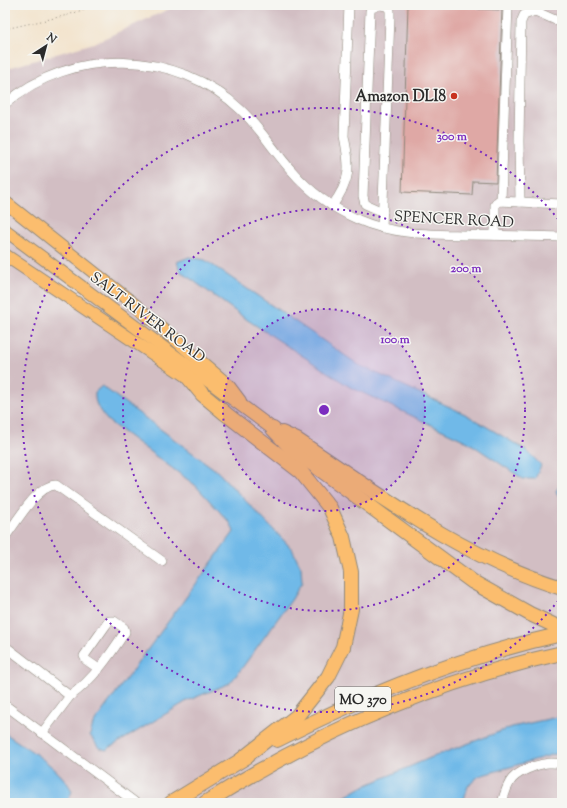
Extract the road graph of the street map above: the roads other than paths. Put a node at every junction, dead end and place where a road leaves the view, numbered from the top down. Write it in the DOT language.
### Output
graph roads {
  1 [pos="349,5"];
  2 [pos="379,5"];
  3 [pos="508,5"];
  4 [pos="562,23"];
  5 [pos="5,104"];
  6 [pos="501,201"];
  7 [pos="5,202"];
  8 [pos="520,202"];
  9 [pos="562,204"];
  10 [pos="332,206"];
  11 [pos="383,212"];
  12 [pos="382,228"];
  13 [pos="5,230"];
  14 [pos="495,235"];
  15 [pos="562,237"];
  16 [pos="5,255"];
  17 [pos="188,377"];
  18 [pos="247,410"];
  19 [pos="273,430"];
  20 [pos="5,537"];
  21 [pos="162,561"];
  22 [pos="562,588"];
  23 [pos="562,629"];
  24 [pos="562,634"];
  25 [pos="5,646"];
  26 [pos="562,653"];
  27 [pos="98,669"];
  28 [pos="70,696"];
  29 [pos="5,705"];
  30 [pos="42,733"];
  31 [pos="241,760"];
  32 [pos="562,764"];
  33 [pos="175,801"];
  34 [pos="136,803"];
  35 [pos="205,803"];
  36 [pos="502,803"];
  1 -- 10 [label="street"];
  2 -- 11 [label="street"];
  2 -- 11 [label="street"];
  3 -- 6 [label="street"];
  4 -- 8 [label="street"];
  5 -- 10 [label="street, SPENCER ROAD"];
  6 -- 8 [label="street"];
  6 -- 14 [label="street"];
  7 -- 18 [label="main road"];
  8 -- 9 [label="street"];
  10 -- 12 [label="street, SPENCER ROAD"];
  11 -- 12 [label="street"];
  12 -- 14 [label="street, SPENCER ROAD"];
  13 -- 18 [label="main road, SALT RIVER ROAD"];
  14 -- 15 [label="street, SPENCER ROAD"];
  16 -- 17 [label="main road"];
  17 -- 18 [label="main road"];
  17 -- 31 [label="highway"];
  18 -- 19 [label="main road, SALT RIVER ROAD"];
  19 -- 22 [label="highway"];
  19 -- 23 [label="highway"];
  20 -- 21 [label="street"];
  24 -- 31 [label="highway, MO 370"];
  25 -- 28 [label="street"];
  26 -- 35 [label="highway, MO 370"];
  27 -- 27 [label="street"];
  27 -- 28 [label="street"];
  28 -- 30 [label="street"];
  29 -- 30 [label="street"];
  30 -- 34 [label="street"];
  31 -- 33 [label="highway, MO 370"];
  32 -- 36 [label="street"];
}
